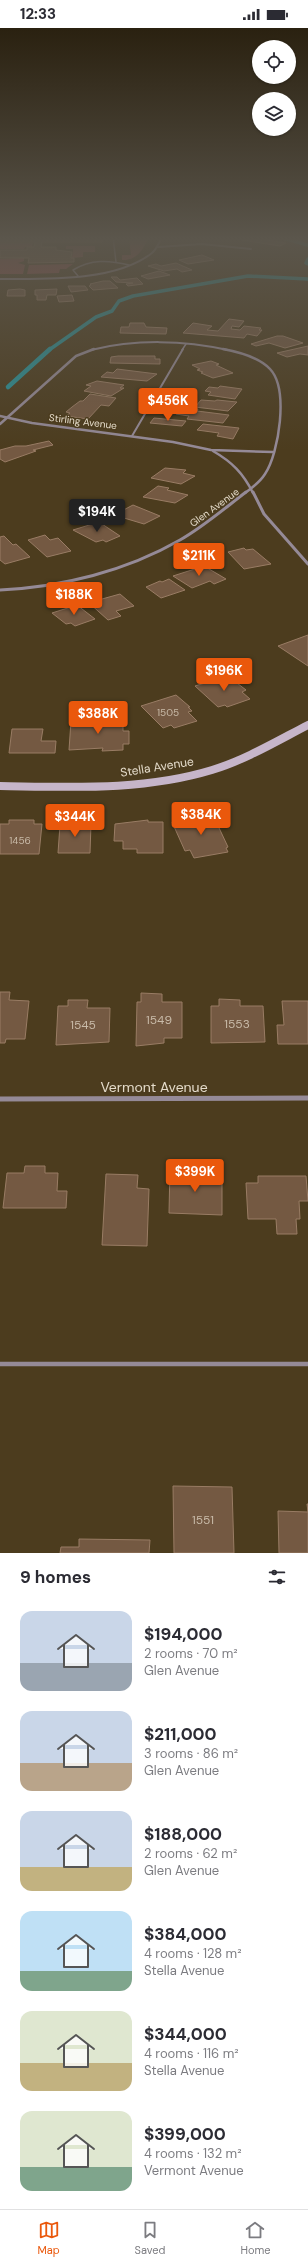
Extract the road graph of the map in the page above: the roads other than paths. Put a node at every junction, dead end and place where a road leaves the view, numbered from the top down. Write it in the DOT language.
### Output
graph roads {
  1 [pos="186,344"];
  2 [pos="0,416"];
  3 [pos="7,418"];
  4 [pos="0,424"];
  5 [pos="132,436"];
  6 [pos="211,450"];
  7 [pos="273,452"];
  8 [pos="250,490"];
  9 [pos="308,564"];
  10 [pos="0,590"];
  11 [pos="308,725"];
  12 [pos="0,786"];
  13 [pos="308,1098"];
  14 [pos="0,1099"];
  15 [pos="0,1364"];
  16 [pos="308,1364"];
  1 -- 3 [label="street, Glen Avenue"];
  1 -- 5 [label="lane"];
  1 -- 7 [label="street, Glen Avenue"];
  2 -- 3 [label="street, Stirling Avenue"];
  3 -- 4 [label="street, Glen Avenue"];
  3 -- 5 [label="street, Stirling Avenue"];
  5 -- 6 [label="street, Stirling Avenue"];
  6 -- 7 [label="street, Stirling Avenue"];
  6 -- 8 [label="street, Stirling Avenue"];
  7 -- 8 [label="street, Glen Avenue"];
  8 -- 9 [label="street, Stirling Avenue"];
  8 -- 10 [label="street, Glen Avenue"];
  11 -- 12 [label="street, Stella Avenue"];
  13 -- 14 [label="street, Vermont Avenue"];
  15 -- 16 [label="lane"];
}
